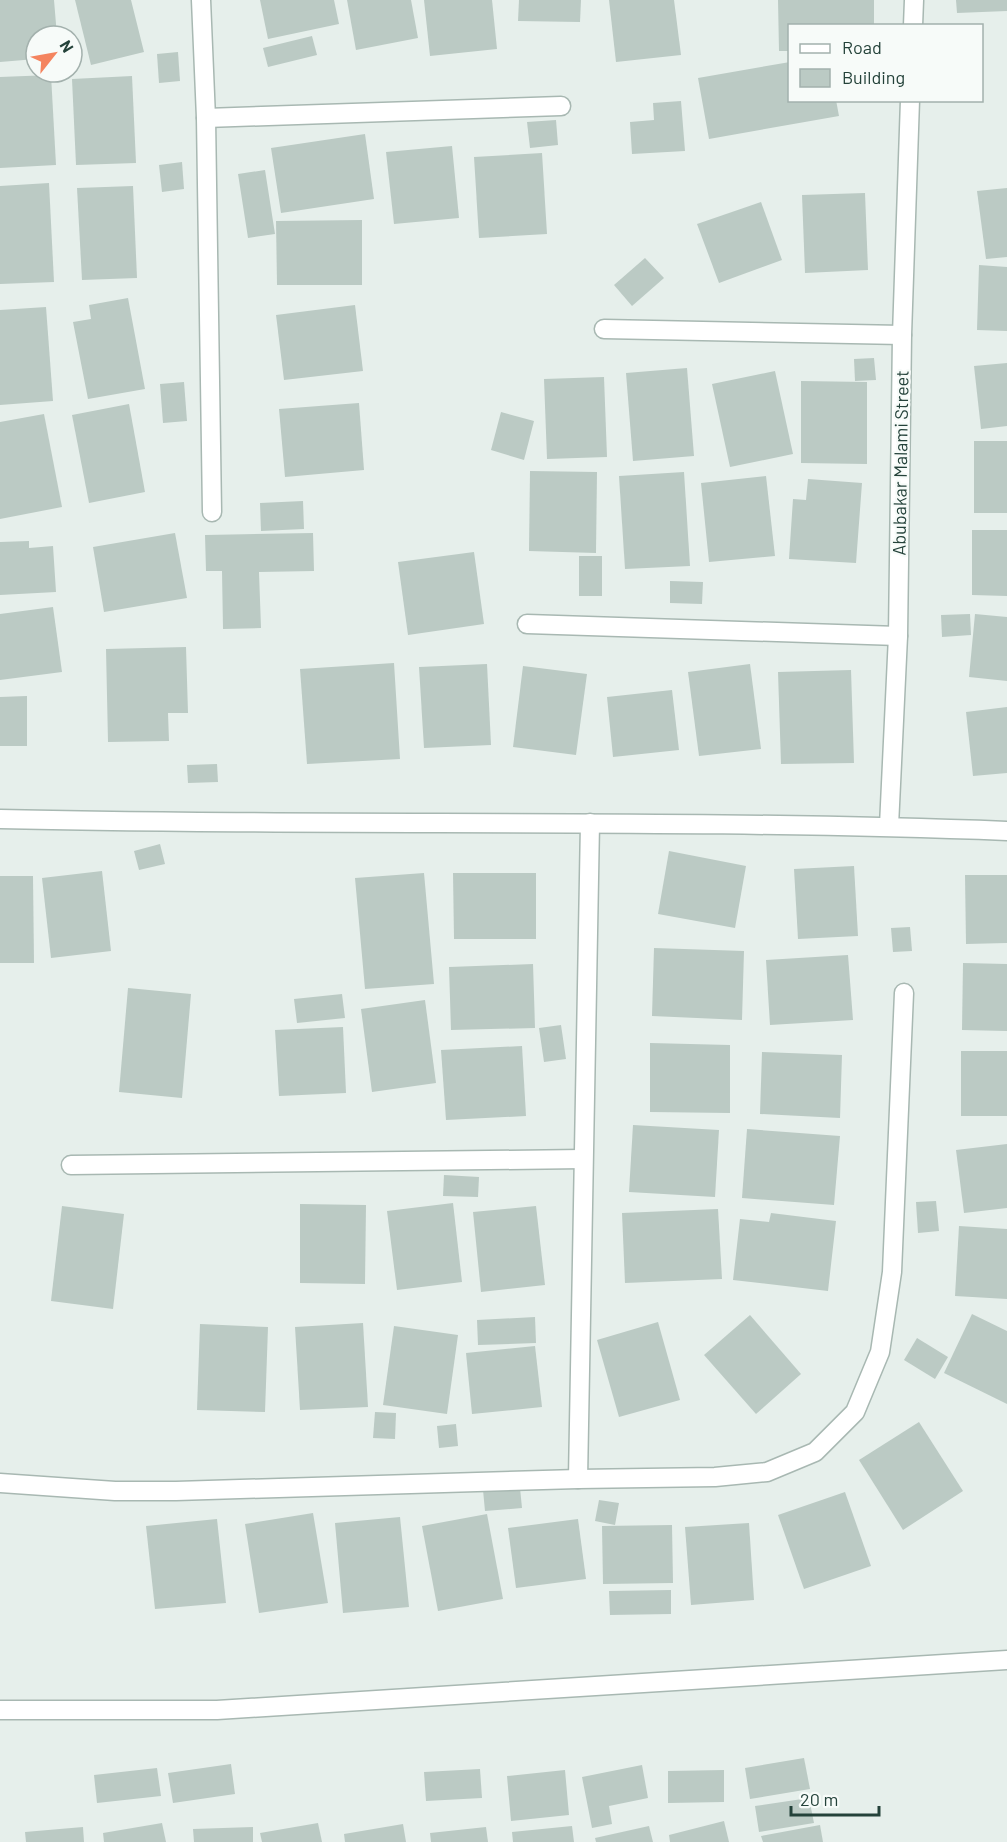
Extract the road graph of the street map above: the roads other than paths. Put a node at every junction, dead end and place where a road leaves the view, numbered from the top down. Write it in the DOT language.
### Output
graph roads {
  1 [pos="201,0"];
  2 [pos="914,0"];
  3 [pos="913,24"];
  4 [pos="910,102"];
  5 [pos="561,106"];
  6 [pos="206,118"];
  7 [pos="604,329"];
  8 [pos="902,335"];
  9 [pos="212,512"];
  10 [pos="527,624"];
  11 [pos="898,636"];
  12 [pos="0,819"];
  13 [pos="590,823"];
  14 [pos="889,826"];
  15 [pos="1007,831"];
  16 [pos="904,993"];
  17 [pos="583,1160"];
  18 [pos="71,1165"];
  19 [pos="578,1479"];
  20 [pos="0,1482"];
  21 [pos="1007,1660"];
  22 [pos="0,1710"];
  1 -- 6 [label="street"];
  2 -- 3 [label="street"];
  4 -- 8 [label="street, Abubakar Malami Street"];
  5 -- 6 [label="street"];
  6 -- 9 [label="street"];
  7 -- 8 [label="street"];
  8 -- 11 [label="street, Abubakar Malami Street"];
  10 -- 11 [label="street"];
  11 -- 14 [label="street, Abubakar Malami Street"];
  12 -- 13 [label="street"];
  13 -- 14 [label="street"];
  13 -- 17 [label="street"];
  14 -- 15 [label="street"];
  16 -- 19 [label="street"];
  17 -- 18 [label="street"];
  17 -- 19 [label="street"];
  19 -- 20 [label="street"];
  21 -- 22 [label="street"];
}
